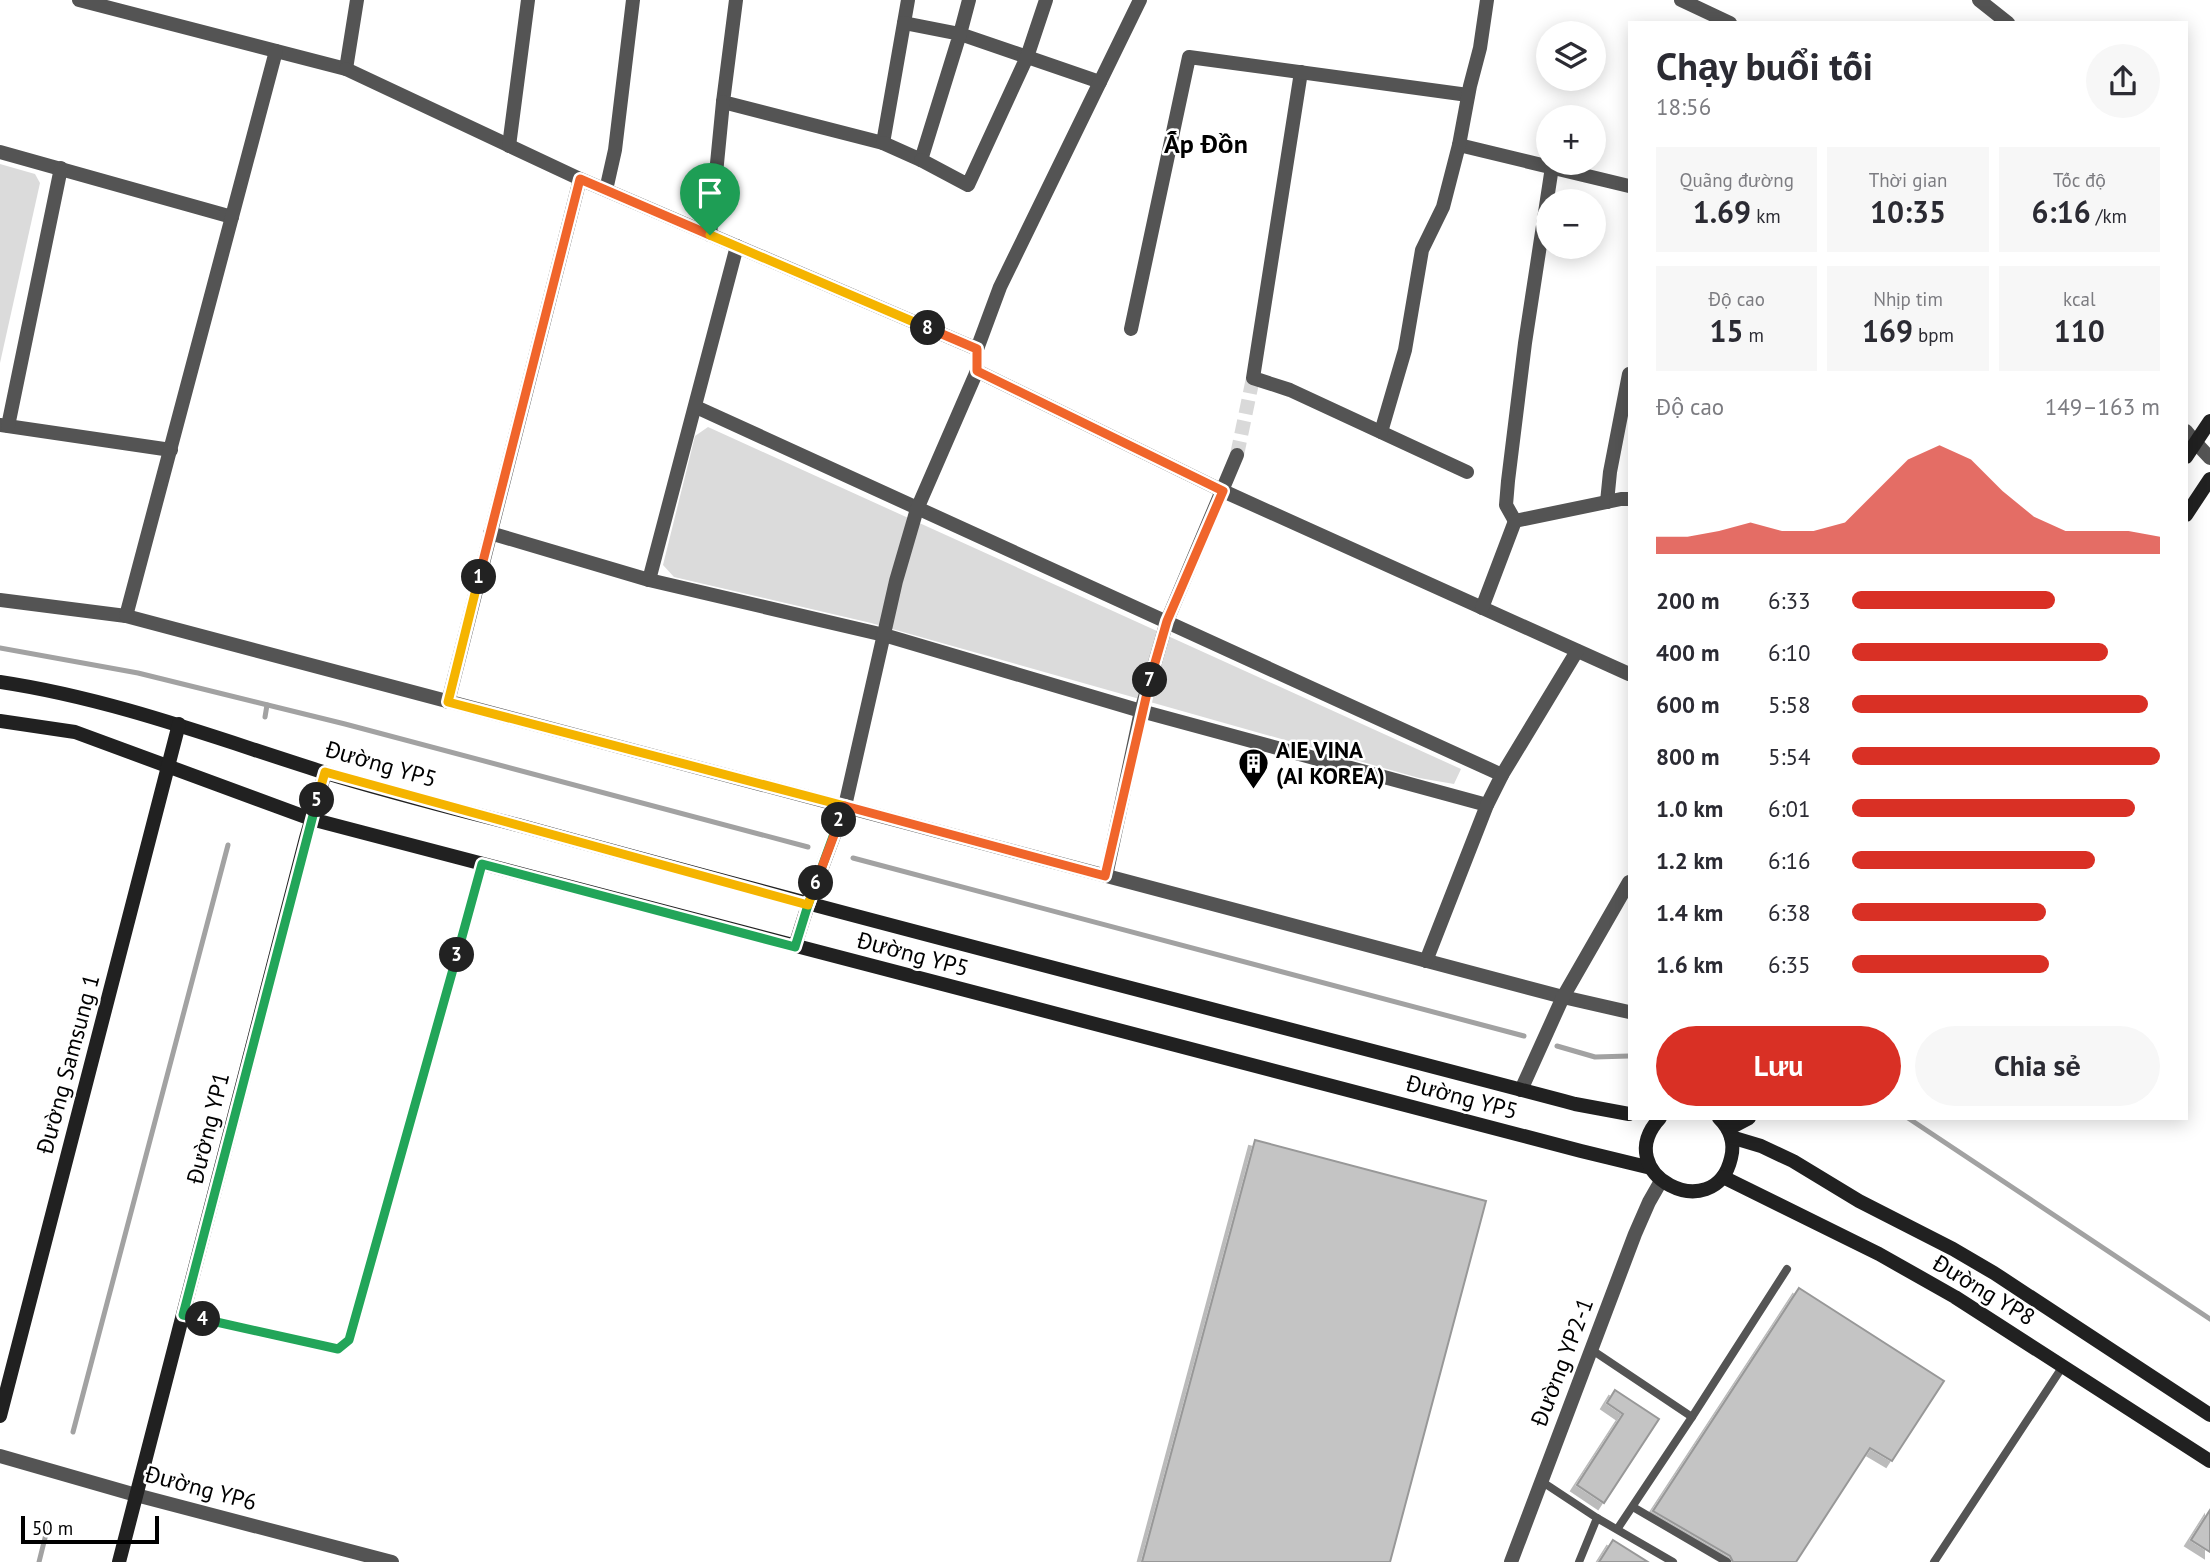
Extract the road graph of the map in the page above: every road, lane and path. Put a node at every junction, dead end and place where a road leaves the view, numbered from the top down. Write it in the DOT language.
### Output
graph roads {
  1 [pos="79,0"];
  2 [pos="357,0"];
  3 [pos="528,0"];
  4 [pos="633,0"];
  5 [pos="736,0"];
  6 [pos="908,0"];
  7 [pos="969,0"];
  8 [pos="1046,0"];
  9 [pos="1140,0"];
  10 [pos="1487,0"];
  11 [pos="1681,0"];
  12 [pos="1979,0"];
  13 [pos="1698,3"];
  14 [pos="1709,18"];
  15 [pos="2005,21"];
  16 [pos="904,23"];
  17 [pos="960,34"];
  18 [pos="276,51"];
  19 [pos="1027,57"];
  20 [pos="346,69"];
  21 [pos="1301,72"];
  22 [pos="1100,82"];
  23 [pos="1468,95"];
  24 [pos="723,102"];
  25 [pos="883,143"];
  26 [pos="1459,145"];
  27 [pos="509,146"];
  28 [pos="0,152"];
  29 [pos="921,160"];
  30 [pos="1536,163"];
  31 [pos="61,168"];
  32 [pos="1551,175"];
  33 [pos="1584,175"];
  34 [pos="580,179"];
  35 [pos="1628,186"];
  36 [pos="606,190"];
  37 [pos="232,217"];
  38 [pos="710,235"];
  39 [pos="737,246"];
  40 [pos="1131,329"];
  41 [pos="977,349"];
  42 [pos="977,371"];
  43 [pos="1628,379"];
  44 [pos="695,407"];
  45 [pos="2210,421"];
  46 [pos="4,425"];
  47 [pos="1381,432"];
  48 [pos="2188,433"];
  49 [pos="2196,443"];
  50 [pos="171,450"];
  51 [pos="1237,454"];
  52 [pos="2188,454"];
  53 [pos="2210,458"];
  54 [pos="1467,472"];
  55 [pos="2210,479"];
  56 [pos="1223,491"];
  57 [pos="1628,499"];
  58 [pos="1607,502"];
  59 [pos="918,509"];
  60 [pos="2188,512"];
  61 [pos="1515,521"];
  62 [pos="490,533"];
  63 [pos="649,580"];
  64 [pos="0,600"];
  65 [pos="1482,608"];
  66 [pos="126,616"];
  67 [pos="1167,621"];
  68 [pos="884,635"];
  69 [pos="1577,650"];
  70 [pos="1628,674"];
  71 [pos="0,682"];
  72 [pos="448,702"];
  73 [pos="1141,711"];
  74 [pos="0,722"];
  75 [pos="179,724"];
  76 [pos="169,767"];
  77 [pos="325,772"];
  78 [pos="1502,775"];
  79 [pos="1488,805"];
  80 [pos="845,806"];
  81 [pos="311,819"];
  82 [pos="482,864"];
  83 [pos="1105,876"];
  84 [pos="1628,884"];
  85 [pos="808,905"];
  86 [pos="795,947"];
  87 [pos="1426,961"];
  88 [pos="1563,997"];
  89 [pos="1628,1012"];
  90 [pos="1521,1090"];
  91 [pos="1628,1114"];
  92 [pos="1659,1120"];
  93 [pos="1744,1120"];
  94 [pos="1726,1128"];
  95 [pos="1651,1168"];
  96 [pos="1723,1177"];
  97 [pos="1661,1181"];
  98 [pos="1787,1269"];
  99 [pos="183,1315"];
  100 [pos="1592,1350"];
  101 [pos="2063,1366"];
  102 [pos="2210,1415"];
  103 [pos="0,1416"];
  104 [pos="1692,1417"];
  105 [pos="0,1456"];
  106 [pos="2210,1461"];
  107 [pos="1541,1481"];
  108 [pos="136,1495"];
  109 [pos="1633,1507"];
  110 [pos="1597,1518"];
  111 [pos="1618,1528"];
  112 [pos="119,1562"];
  113 [pos="392,1562"];
  114 [pos="1511,1562"];
  115 [pos="1579,1562"];
  116 [pos="1673,1562"];
  117 [pos="1727,1562"];
  118 [pos="1934,1562"];
  1 -- 18 [label="street"];
  2 -- 20 [label="street"];
  3 -- 27 [label="street"];
  4 -- 36 [label="street"];
  5 -- 24 [label="street"];
  6 -- 16 [label="street"];
  7 -- 17 [label="street"];
  8 -- 19 [label="street"];
  9 -- 22 [label="street"];
  10 -- 23 [label="street"];
  11 -- 13 [label="street"];
  12 -- 15 [label="street"];
  13 -- 14 [label="street"];
  16 -- 17 [label="street"];
  16 -- 25 [label="street"];
  17 -- 19 [label="street"];
  17 -- 29 [label="street"];
  18 -- 20 [label="street"];
  18 -- 37 [label="street"];
  19 -- 22 [label="street"];
  19 -- 29 [label="street"];
  20 -- 27 [label="street"];
  21 -- 23 [label="street"];
  21 -- 40 [label="street"];
  21 -- 47 [label="street"];
  22 -- 41 [label="street"];
  23 -- 26 [label="street"];
  24 -- 25 [label="street"];
  24 -- 38 [label="street"];
  25 -- 29 [label="street"];
  26 -- 30 [label="street"];
  26 -- 47 [label="street"];
  27 -- 34 [label="street"];
  28 -- 31 [label="street"];
  31 -- 37 [label="street"];
  31 -- 46 [label="street"];
  32 -- 61 [label="street"];
  33 -- 35 [label="street"];
  34 -- 36 [label="street"];
  34 -- 62 [label="street"];
  36 -- 38 [label="street"];
  37 -- 50 [label="street"];
  38 -- 39 [label="street"];
  39 -- 41 [label="street"];
  39 -- 44 [label="street"];
  41 -- 42 [label="street"];
  42 -- 56 [label="street"];
  42 -- 59 [label="street"];
  43 -- 58 [label="street"];
  44 -- 59 [label="street"];
  44 -- 63 [label="street"];
  45 -- 49 [label="main road"];
  46 -- 50 [label="street"];
  47 -- 54 [label="street"];
  48 -- 49 [label="street"];
  49 -- 52 [label="main road"];
  49 -- 53 [label="street"];
  50 -- 66 [label="street"];
  51 -- 56 [label="street"];
  55 -- 60 [label="main road"];
  56 -- 65 [label="street"];
  56 -- 67 [label="street"];
  57 -- 58 [label="street"];
  58 -- 61 [label="street"];
  59 -- 67 [label="street"];
  59 -- 68 [label="street"];
  61 -- 65 [label="street"];
  62 -- 63 [label="street"];
  62 -- 72 [label="street"];
  63 -- 68 [label="street"];
  64 -- 66 [label="street"];
  65 -- 69 [label="street"];
  66 -- 72 [label="street"];
  67 -- 73 [label="street"];
  67 -- 78 [label="street"];
  68 -- 73 [label="street"];
  68 -- 80 [label="street"];
  69 -- 70 [label="street"];
  69 -- 78 [label="street"];
  71 -- 75 [label="main road, Đường YP5"];
  72 -- 80 [label="street"];
  73 -- 79 [label="street"];
  73 -- 83 [label="street"];
  74 -- 76 [label="main road, Đường YP5"];
  75 -- 76 [label="main road, Đường Samsung 1"];
  75 -- 77 [label="main road, Đường YP5"];
  76 -- 81 [label="main road, Đường YP5"];
  76 -- 103 [label="main road, Đường Samsung 1"];
  77 -- 81 [label="main road, Đường YP1"];
  77 -- 85 [label="main road, Đường YP5"];
  78 -- 79 [label="street"];
  79 -- 87 [label="street"];
  80 -- 83 [label="street"];
  80 -- 85 [label="street"];
  81 -- 82 [label="main road, Đường YP5"];
  81 -- 99 [label="main road, Đường YP1"];
  82 -- 86 [label="main road, Đường YP5"];
  82 -- 99 [label="lane"];
  83 -- 87 [label="street"];
  84 -- 88 [label="street"];
  85 -- 86 [label="main road"];
  85 -- 90 [label="main road, Đường YP5"];
  86 -- 95 [label="main road, Đường YP5"];
  87 -- 88 [label="street"];
  88 -- 89 [label="street"];
  88 -- 90 [label="street"];
  90 -- 91 [label="main road, Đường YP5"];
  92 -- 95 [label="main road"];
  93 -- 94 [label="main road"];
  94 -- 96 [label="main road"];
  94 -- 102 [label="main road, Đường YP8"];
  95 -- 97 [label="main road"];
  96 -- 97 [label="main road"];
  96 -- 101 [label="main road, Đường YP8"];
  97 -- 100 [label="street, Đường YP2-1"];
  98 -- 104 [label="lane"];
  99 -- 108 [label="main road, Đường YP1"];
  100 -- 104 [label="lane"];
  100 -- 107 [label="street, Đường YP2-1"];
  101 -- 106 [label="main road, Đường YP8"];
  101 -- 118 [label="lane"];
  104 -- 109 [label="lane"];
  105 -- 108 [label="street, Đường YP6"];
  107 -- 110 [label="lane"];
  107 -- 114 [label="street, Đường YP2-1"];
  108 -- 112 [label="main road, Đường YP1"];
  108 -- 113 [label="street, Đường YP6"];
  109 -- 111 [label="lane"];
  109 -- 117 [label="lane"];
  110 -- 111 [label="lane"];
  110 -- 115 [label="lane"];
  111 -- 116 [label="lane"];
}
